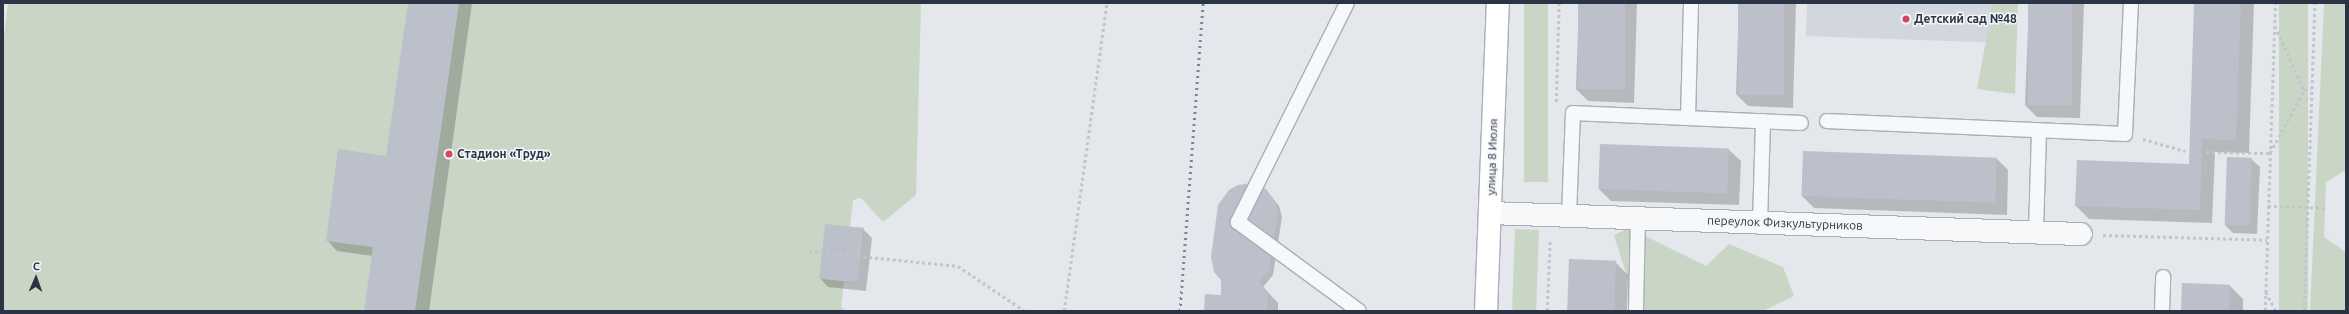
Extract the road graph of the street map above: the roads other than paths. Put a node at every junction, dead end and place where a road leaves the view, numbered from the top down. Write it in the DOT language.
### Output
graph roads {
  1 [pos="1347,3"];
  2 [pos="1498,3"];
  3 [pos="1691,3"];
  4 [pos="2131,3"];
  5 [pos="1688,118"];
  6 [pos="1764,121"];
  7 [pos="1827,121"];
  8 [pos="1801,123"];
  9 [pos="2039,131"];
  10 [pos="1490,213"];
  11 [pos="1569,216"];
  12 [pos="1638,218"];
  13 [pos="1760,223"];
  14 [pos="2036,232"];
  15 [pos="2081,234"];
  16 [pos="2163,277"];
  17 [pos="1359,311"];
  18 [pos="1486,311"];
  19 [pos="1636,311"];
  20 [pos="2162,311"];
  1 -- 17 [label="lane"];
  2 -- 10 [label="main road, улица 8 Июля"];
  3 -- 5 [label="lane"];
  4 -- 9 [label="lane"];
  5 -- 6 [label="lane"];
  5 -- 11 [label="lane"];
  6 -- 8 [label="lane"];
  6 -- 13 [label="lane"];
  7 -- 9 [label="lane"];
  9 -- 14 [label="lane"];
  10 -- 11 [label="street, переулок Физкультурников"];
  10 -- 18 [label="main road, улица 8 Июля"];
  11 -- 12 [label="street, переулок Физкультурников"];
  12 -- 13 [label="street, переулок Физкультурников"];
  12 -- 19 [label="lane"];
  13 -- 14 [label="street, переулок Физкультурников"];
  14 -- 15 [label="street, переулок Физкультурников"];
  16 -- 20 [label="lane"];
}
